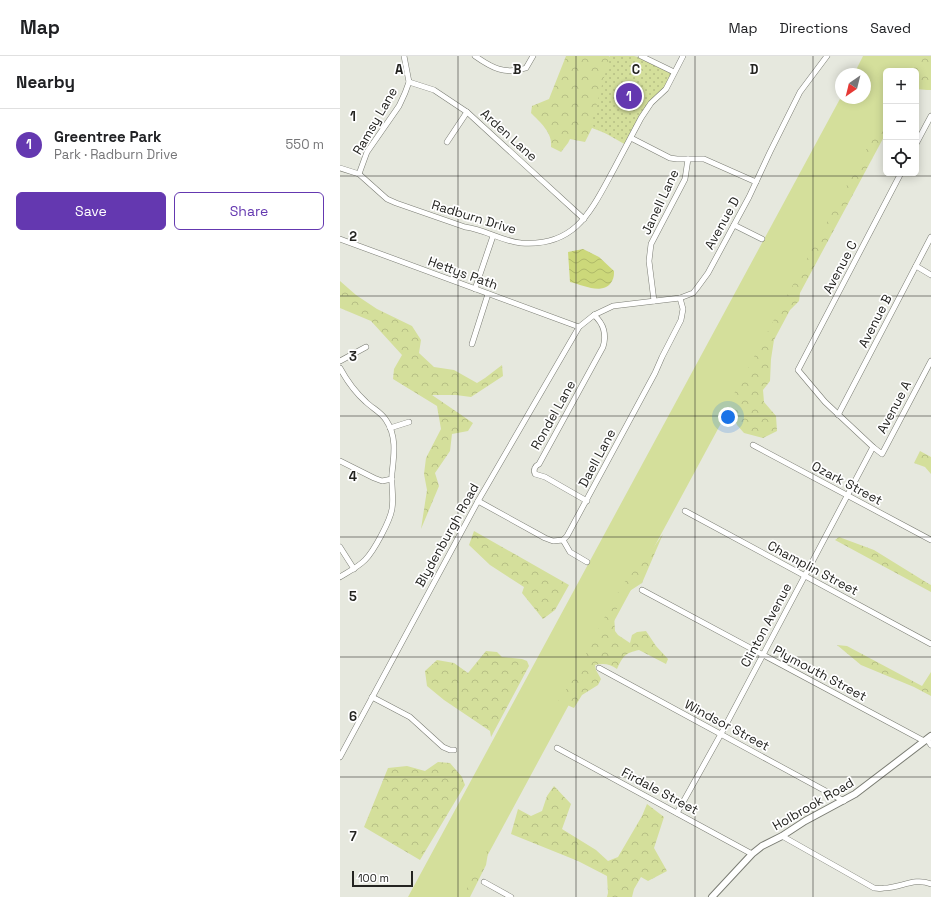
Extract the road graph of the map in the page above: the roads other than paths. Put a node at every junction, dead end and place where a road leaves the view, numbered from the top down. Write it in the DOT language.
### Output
graph roads {
  1 [pos="404,56"];
  2 [pos="475,56"];
  3 [pos="533,56"];
  4 [pos="641,56"];
  5 [pos="683,56"];
  6 [pos="827,56"];
  7 [pos="674,72"];
  8 [pos="409,82"];
  9 [pos="467,112"];
  10 [pos="931,116"];
  11 [pos="631,138"];
  12 [pos="918,140"];
  13 [pos="447,142"];
  14 [pos="688,159"];
  15 [pos="340,168"];
  16 [pos="359,174"];
  17 [pos="899,176"];
  18 [pos="756,182"];
  19 [pos="584,219"];
  20 [pos="734,225"];
  21 [pos="493,236"];
  22 [pos="931,237"];
  23 [pos="340,239"];
  24 [pos="762,240"];
  25 [pos="916,266"];
  26 [pos="931,275"];
  27 [pos="475,289"];
  28 [pos="488,294"];
  29 [pos="680,298"];
  30 [pos="654,301"];
  31 [pos="594,315"];
  32 [pos="579,327"];
  33 [pos="472,344"];
  34 [pos="366,347"];
  35 [pos="340,361"];
  36 [pos="931,361"];
  37 [pos="340,368"];
  38 [pos="838,415"];
  39 [pos="409,422"];
  40 [pos="390,428"];
  41 [pos="753,446"];
  42 [pos="873,447"];
  43 [pos="340,462"];
  44 [pos="392,479"];
  45 [pos="848,496"];
  46 [pos="478,501"];
  47 [pos="587,501"];
  48 [pos="685,511"];
  49 [pos="563,540"];
  50 [pos="931,540"];
  51 [pos="340,547"];
  52 [pos="587,562"];
  53 [pos="354,569"];
  54 [pos="806,576"];
  55 [pos="340,577"];
  56 [pos="642,590"];
  57 [pos="931,644"];
  58 [pos="762,655"];
  59 [pos="599,668"];
  60 [pos="372,697"];
  61 [pos="721,734"];
  62 [pos="927,738"];
  63 [pos="931,745"];
  64 [pos="557,748"];
  65 [pos="454,750"];
  66 [pos="340,757"];
  67 [pos="844,801"];
  68 [pos="678,813"];
  69 [pos="782,836"];
  70 [pos="752,854"];
  71 [pos="484,882"];
  72 [pos="931,884"];
  73 [pos="511,897"];
  74 [pos="712,897"];
  1 -- 8 [label="street, Ramsy Lane"];
  2 -- 3 [label="street"];
  4 -- 7 [label="street"];
  5 -- 7 [label="street, Radburn Drive"];
  6 -- 18 [label="street, Avenue D"];
  7 -- 11 [label="street, Radburn Drive"];
  8 -- 9 [label="street, Arden Lane"];
  8 -- 16 [label="street, Ramsy Lane"];
  9 -- 13 [label="street"];
  9 -- 19 [label="street, Arden Lane"];
  10 -- 12 [label="street"];
  11 -- 14 [label="street"];
  11 -- 19 [label="street, Radburn Drive"];
  14 -- 18 [label="street"];
  14 -- 30 [label="street, Janell Lane"];
  15 -- 16 [label="street, Radburn Drive"];
  16 -- 21 [label="street, Radburn Drive"];
  17 -- 38 [label="street, Avenue C"];
  18 -- 20 [label="street, Avenue D"];
  19 -- 21 [label="street, Radburn Drive"];
  20 -- 24 [label="street"];
  20 -- 29 [label="street, Avenue D"];
  21 -- 27 [label="street"];
  22 -- 25 [label="street, Avenue B"];
  23 -- 27 [label="street, Hettys Path"];
  25 -- 26 [label="street"];
  25 -- 38 [label="street, Avenue B"];
  27 -- 28 [label="street, Hettys Path"];
  28 -- 32 [label="street, Hettys Path"];
  28 -- 33 [label="street"];
  29 -- 30 [label="street, Avenue D"];
  29 -- 47 [label="street, Daell Lane"];
  30 -- 31 [label="street, Avenue D"];
  31 -- 32 [label="street, Avenue D"];
  31 -- 47 [label="street, Rondel Lane"];
  32 -- 46 [label="street, Blydenburgh Road"];
  34 -- 35 [label="street"];
  36 -- 42 [label="street, Avenue A"];
  37 -- 40 [label="street"];
  38 -- 42 [label="street"];
  39 -- 40 [label="street"];
  40 -- 44 [label="street"];
  41 -- 45 [label="street, Ozark Street"];
  42 -- 45 [label="street, Clinton Avenue"];
  43 -- 44 [label="street"];
  44 -- 53 [label="street"];
  45 -- 50 [label="street, Ozark Street"];
  45 -- 54 [label="street, Clinton Avenue"];
  46 -- 49 [label="street"];
  46 -- 60 [label="street, Blydenburgh Road"];
  47 -- 49 [label="street, Daell Lane"];
  48 -- 54 [label="street, Champlin Street"];
  49 -- 52 [label="street"];
  51 -- 53 [label="street"];
  53 -- 55 [label="street"];
  54 -- 57 [label="street, Champlin Street"];
  54 -- 58 [label="street, Clinton Avenue"];
  56 -- 58 [label="street, Plymouth Street"];
  58 -- 61 [label="street, Clinton Avenue"];
  58 -- 62 [label="street, Plymouth Street"];
  59 -- 61 [label="street, Windsor Street"];
  60 -- 65 [label="street"];
  60 -- 66 [label="street, Blydenburgh Road"];
  61 -- 67 [label="street, Windsor Street"];
  61 -- 68 [label="street, Clinton Avenue"];
  62 -- 63 [label="street"];
  62 -- 67 [label="street, Holbrook Road"];
  64 -- 68 [label="street, Firdale Street"];
  67 -- 69 [label="street, Holbrook Road"];
  68 -- 70 [label="street, Firdale Street"];
  69 -- 70 [label="street, Holbrook Road"];
  69 -- 72 [label="street"];
  70 -- 74 [label="street, Holbrook Road"];
  71 -- 73 [label="street"];
}
